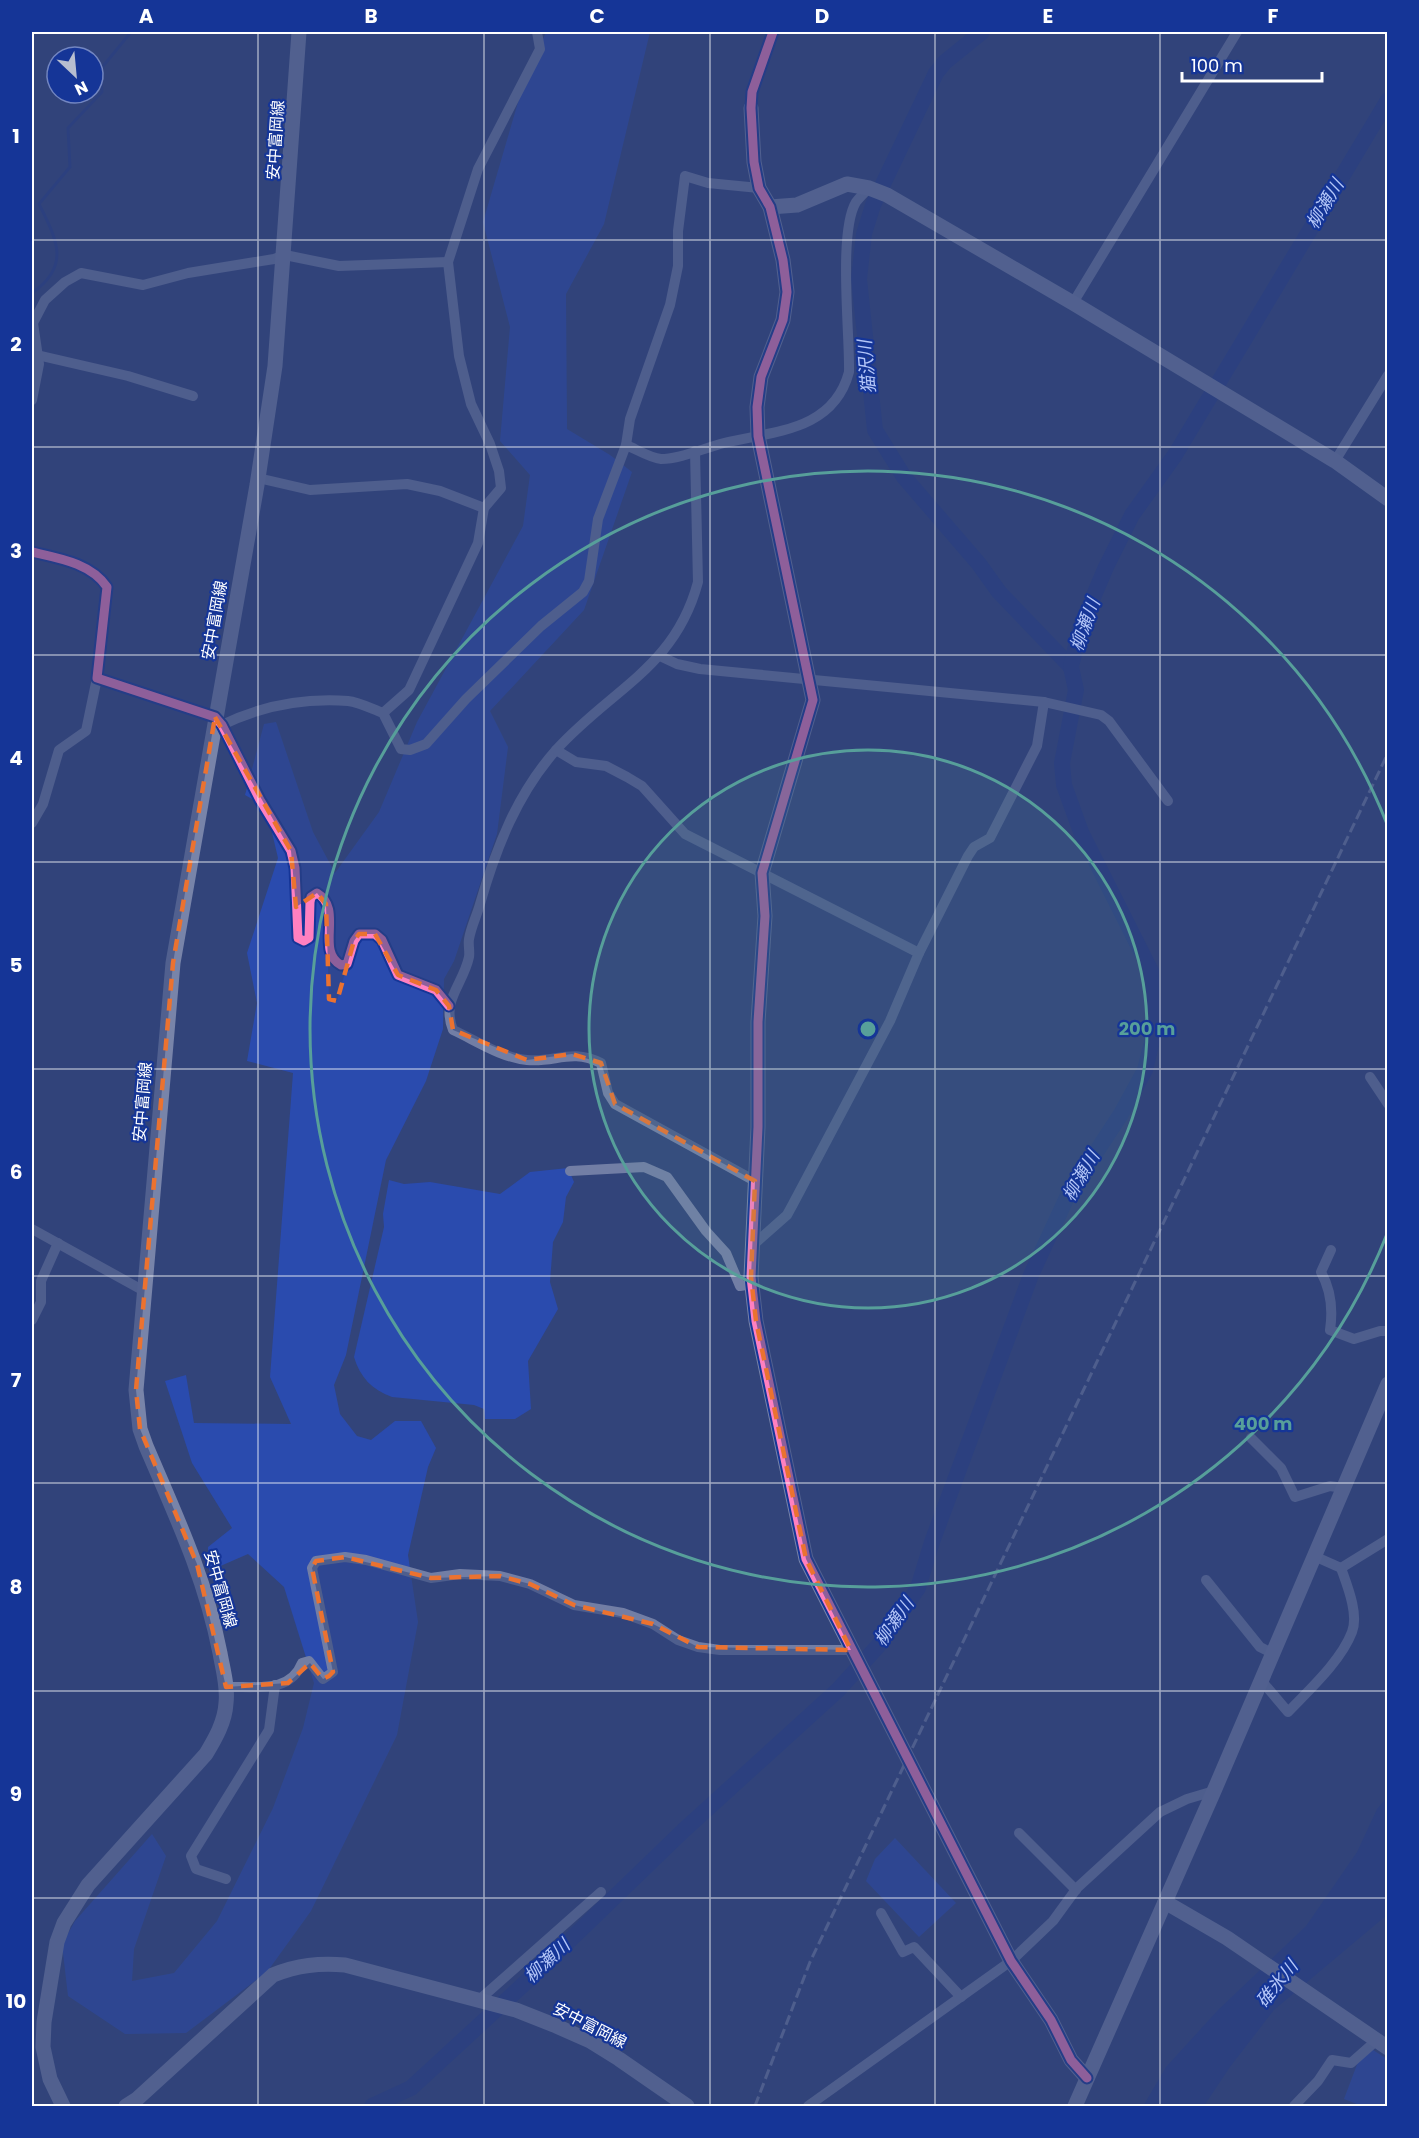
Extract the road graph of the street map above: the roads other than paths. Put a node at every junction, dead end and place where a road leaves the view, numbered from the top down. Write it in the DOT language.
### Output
graph roads {
  1 [pos="299,32"];
  2 [pos="537,32"];
  3 [pos="773,32"];
  4 [pos="1237,32"];
  5 [pos="751,108"];
  6 [pos="759,188"];
  7 [pos="876,191"];
  8 [pos="770,207"];
  9 [pos="285,255"];
  10 [pos="448,262"];
  11 [pos="1073,303"];
  12 [pos="32,323"];
  13 [pos="38,355"];
  14 [pos="1388,375"];
  15 [pos="193,396"];
  16 [pos="32,400"];
  17 [pos="758,436"];
  18 [pos="626,445"];
  19 [pos="695,451"];
  20 [pos="1335,461"];
  21 [pos="258,478"];
  22 [pos="1388,498"];
  23 [pos="484,508"];
  24 [pos="32,552"];
  25 [pos="660,656"];
  26 [pos="98,678"];
  27 [pos="810,678"];
  28 [pos="1049,704"];
  29 [pos="383,713"];
  30 [pos="219,721"];
  31 [pos="556,750"];
  32 [pos="1168,801"];
  33 [pos="32,823"];
  34 [pos="762,873"];
  35 [pos="919,953"];
  36 [pos="449,1006"];
  37 [pos="1370,1077"];
  38 [pos="1388,1104"];
  39 [pos="570,1172"];
  40 [pos="755,1181"];
  41 [pos="32,1229"];
  42 [pos="58,1243"];
  43 [pos="752,1246"];
  44 [pos="1331,1250"];
  45 [pos="752,1284"];
  46 [pos="144,1291"];
  47 [pos="32,1320"];
  48 [pos="1388,1331"];
  49 [pos="1388,1384"];
  50 [pos="1251,1438"];
  51 [pos="1343,1488"];
  52 [pos="1388,1539"];
  53 [pos="1314,1556"];
  54 [pos="1341,1569"];
  55 [pos="1206,1580"];
  56 [pos="853,1652"];
  57 [pos="1272,1653"];
  58 [pos="1260,1679"];
  59 [pos="275,1685"];
  60 [pos="226,1687"];
  61 [pos="1214,1791"];
  62 [pos="1019,1833"];
  63 [pos="226,1879"];
  64 [pos="1076,1890"];
  65 [pos="601,1892"];
  66 [pos="1165,1902"];
  67 [pos="881,1913"];
  68 [pos="1011,1960"];
  69 [pos="961,1997"];
  70 [pos="481,2000"];
  71 [pos="1382,2044"];
  72 [pos="38,2060"];
  73 [pos="1087,2078"];
  74 [pos="63,2106"];
  75 [pos="126,2106"];
  76 [pos="687,2106"];
  77 [pos="808,2106"];
  78 [pos="1075,2106"];
  79 [pos="1294,2106"];
  1 -- 9 [label="street, 安中富岡線"];
  2 -- 10 [label="street"];
  3 -- 5 [label="street"];
  4 -- 11 [label="street"];
  5 -- 6 [label="street"];
  6 -- 8 [label="street"];
  6 -- 18 [label="street"];
  7 -- 8 [label="street"];
  7 -- 11 [label="street"];
  7 -- 17 [label="street"];
  8 -- 17 [label="street"];
  9 -- 10 [label="street"];
  9 -- 12 [label="street"];
  9 -- 21 [label="street, 安中富岡線"];
  10 -- 23 [label="street"];
  11 -- 20 [label="street"];
  12 -- 13 [label="street"];
  13 -- 15 [label="street"];
  13 -- 16 [label="street"];
  14 -- 20 [label="street"];
  17 -- 19 [label="street"];
  17 -- 27 [label="street"];
  18 -- 19 [label="street"];
  18 -- 29 [label="street"];
  19 -- 25 [label="street"];
  20 -- 22 [label="street"];
  21 -- 23 [label="street"];
  21 -- 30 [label="street, 安中富岡線"];
  23 -- 29 [label="street"];
  24 -- 26 [label="street"];
  25 -- 27 [label="street"];
  25 -- 31 [label="street"];
  26 -- 30 [label="street"];
  26 -- 33 [label="street"];
  27 -- 28 [label="street"];
  27 -- 34 [label="street"];
  28 -- 32 [label="street"];
  28 -- 35 [label="street"];
  29 -- 30 [label="street"];
  30 -- 36 [label="street"];
  30 -- 46 [label="street, 安中富岡線"];
  31 -- 34 [label="street"];
  31 -- 36 [label="street"];
  34 -- 35 [label="street"];
  34 -- 40 [label="street"];
  35 -- 43 [label="street"];
  36 -- 40 [label="street"];
  37 -- 38 [label="street"];
  39 -- 45 [label="street"];
  40 -- 43 [label="street"];
  41 -- 42 [label="street"];
  42 -- 46 [label="street"];
  42 -- 47 [label="street"];
  43 -- 45 [label="street"];
  44 -- 48 [label="street"];
  45 -- 56 [label="street"];
  46 -- 60 [label="street, 安中富岡線"];
  49 -- 51 [label="street"];
  50 -- 51 [label="street"];
  51 -- 53 [label="street"];
  52 -- 54 [label="street"];
  53 -- 54 [label="street"];
  53 -- 57 [label="street"];
  54 -- 58 [label="street"];
  55 -- 57 [label="street"];
  56 -- 59 [label="street"];
  56 -- 68 [label="street"];
  57 -- 58 [label="street"];
  58 -- 61 [label="street"];
  59 -- 60 [label="street"];
  59 -- 63 [label="street"];
  60 -- 72 [label="street, 安中富岡線"];
  61 -- 64 [label="street"];
  61 -- 66 [label="street"];
  62 -- 64 [label="street"];
  64 -- 68 [label="street"];
  65 -- 70 [label="street"];
  66 -- 71 [label="street"];
  66 -- 73 [label="street"];
  67 -- 69 [label="street"];
  68 -- 69 [label="street"];
  68 -- 73 [label="street"];
  69 -- 77 [label="street"];
  70 -- 75 [label="street, 安中富岡線"];
  70 -- 76 [label="street, 安中富岡線"];
  71 -- 79 [label="street"];
  72 -- 74 [label="street, 安中富岡線"];
  73 -- 78 [label="street"];
}
